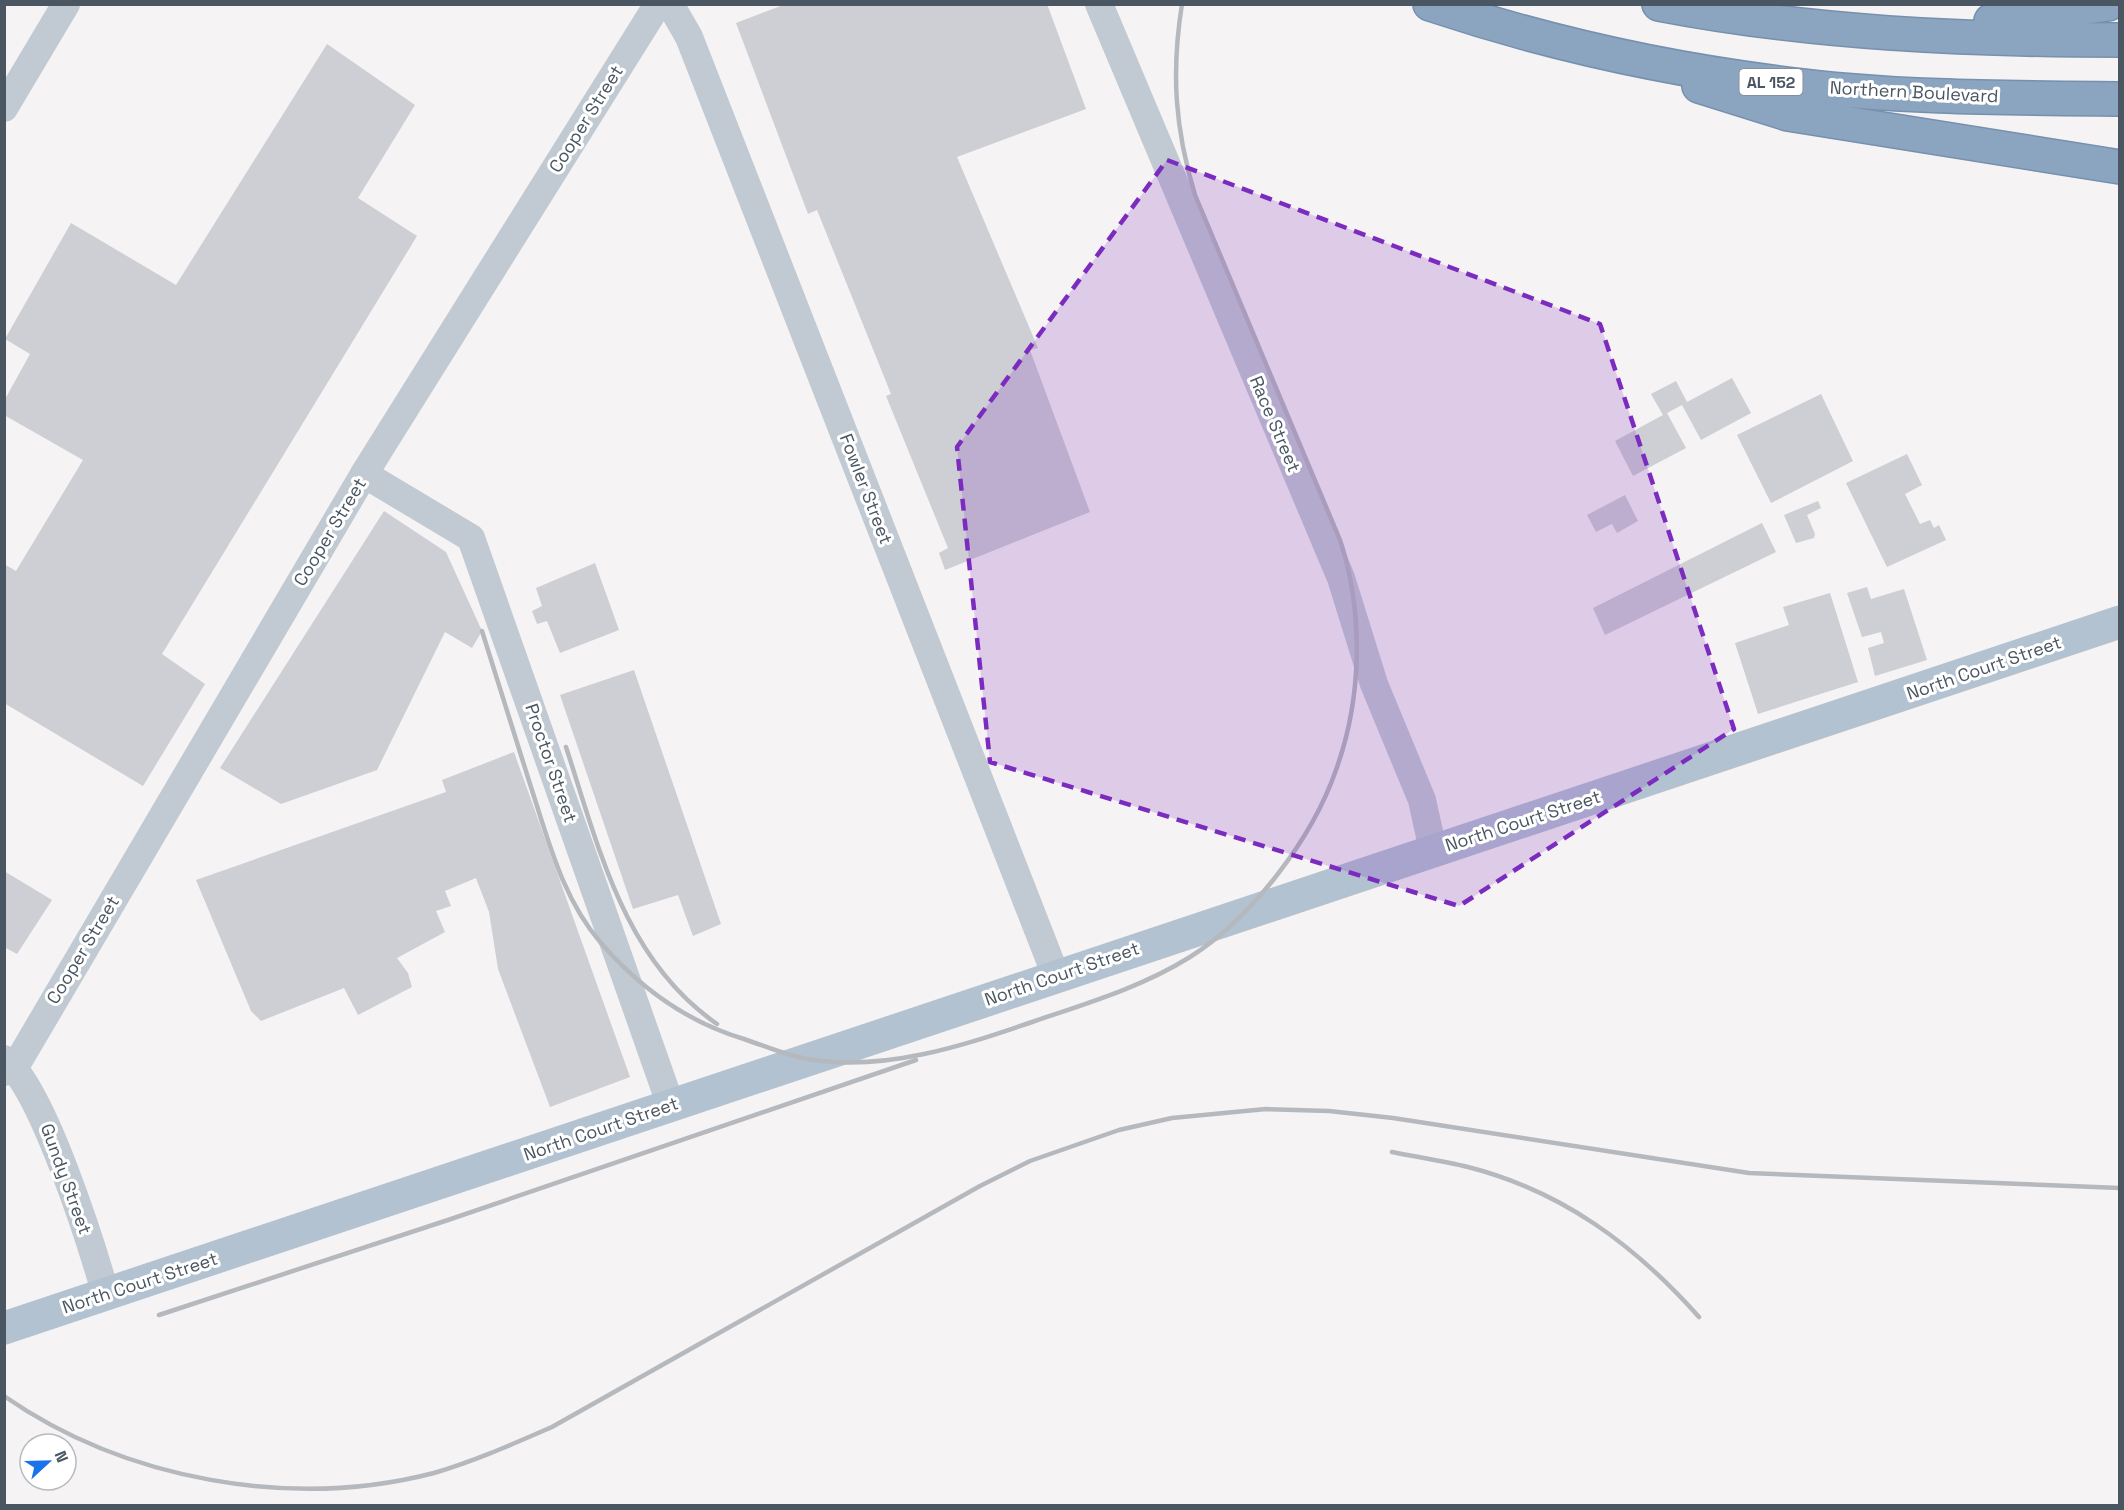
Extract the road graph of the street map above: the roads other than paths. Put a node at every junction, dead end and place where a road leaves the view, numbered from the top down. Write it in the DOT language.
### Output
graph roads {
  1 [pos="66,4"];
  2 [pos="658,4"];
  3 [pos="670,4"];
  4 [pos="1099,4"];
  5 [pos="1430,4"];
  6 [pos="1659,4"];
  7 [pos="2108,4"];
  8 [pos="1896,32"];
  9 [pos="2120,40"];
  10 [pos="1621,58"];
  11 [pos="2120,99"];
  12 [pos="4,108"];
  13 [pos="2120,167"];
  14 [pos="364,474"];
  15 [pos="2120,622"];
  16 [pos="1433,850"];
  17 [pos="1056,976"];
  18 [pos="8,1066"];
  19 [pos="671,1106"];
  20 [pos="106,1295"];
  21 [pos="4,1328"];
  1 -- 12 [label="street"];
  2 -- 14 [label="street, Cooper Street"];
  3 -- 17 [label="street, Fowler Street"];
  4 -- 16 [label="street, Race Street"];
  5 -- 10 [label="highway, Northern Boulevard / AL 152"];
  6 -- 8 [label="highway"];
  7 -- 8 [label="highway"];
  8 -- 9 [label="highway"];
  10 -- 11 [label="highway, Northern Boulevard / AL 152"];
  10 -- 13 [label="highway"];
  14 -- 18 [label="street, Cooper Street"];
  14 -- 19 [label="street, Proctor Street"];
  15 -- 16 [label="main road, North Court Street"];
  16 -- 17 [label="main road, North Court Street"];
  17 -- 19 [label="main road, North Court Street"];
  18 -- 20 [label="street, Gundy Street"];
  19 -- 20 [label="main road, North Court Street"];
  20 -- 21 [label="main road, North Court Street"];
}
